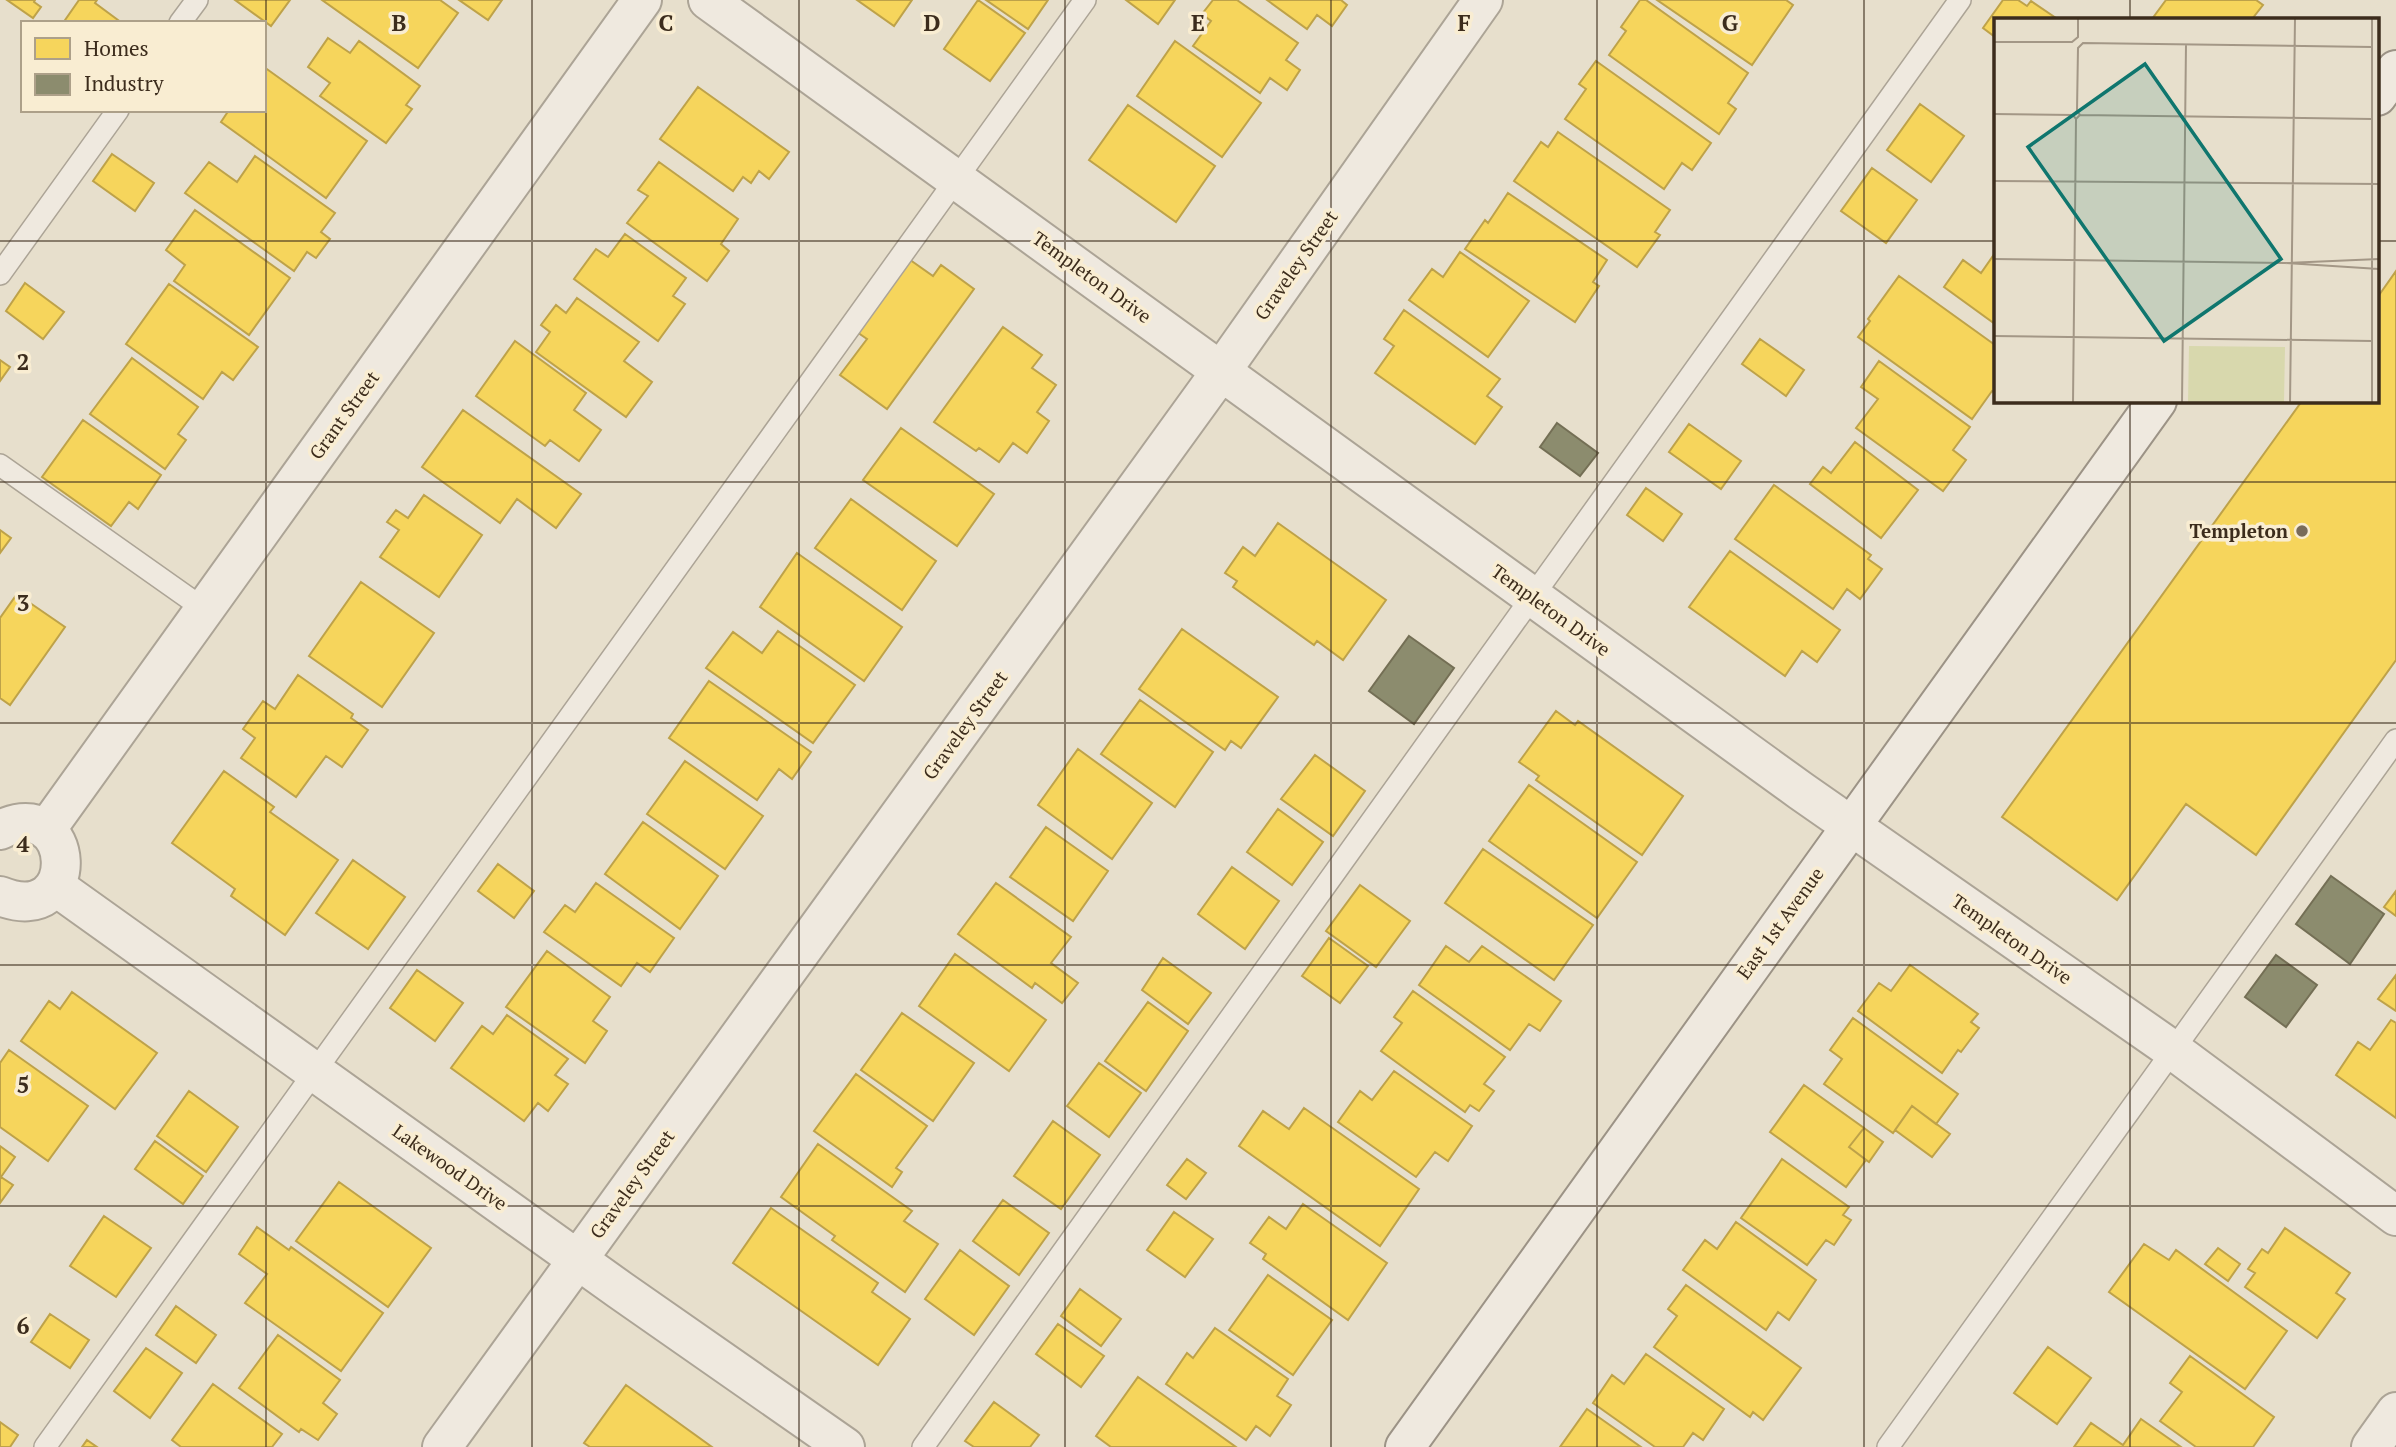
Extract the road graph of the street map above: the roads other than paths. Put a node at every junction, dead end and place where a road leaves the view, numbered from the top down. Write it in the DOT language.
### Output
graph roads {
  1 [pos="197,0"];
  2 [pos="642,0"];
  3 [pos="708,0"];
  4 [pos="1086,0"];
  5 [pos="1483,0"];
  6 [pos="1959,0"];
  7 [pos="181,21"];
  8 [pos="2396,70"];
  9 [pos="2378,95"];
  10 [pos="117,112"];
  11 [pos="956,180"];
  12 [pos="0,274"];
  13 [pos="1222,370"];
  14 [pos="2156,402"];
  15 [pos="0,465"];
  16 [pos="1532,597"];
  17 [pos="204,609"];
  18 [pos="2396,740"];
  19 [pos="1851,825"];
  20 [pos="0,830"];
  21 [pos="46,830"];
  22 [pos="55,886"];
  23 [pos="0,895"];
  24 [pos="2174,1051"];
  25 [pos="315,1071"];
  26 [pos="2396,1216"];
  27 [pos="578,1259"];
  28 [pos="2396,1412"];
  29 [pos="45,1447"];
  30 [pos="442,1447"];
  31 [pos="845,1447"];
  32 [pos="923,1447"];
  33 [pos="1405,1447"];
  34 [pos="1888,1447"];
  35 [pos="2371,1447"];
  1 -- 7 [label="lane"];
  2 -- 17 [label="street, Grant Street"];
  3 -- 11 [label="street, Templeton Drive"];
  4 -- 11 [label="lane"];
  5 -- 13 [label="street, Graveley Street"];
  6 -- 16 [label="lane"];
  8 -- 9 [label="street"];
  10 -- 12 [label="lane"];
  11 -- 13 [label="street, Templeton Drive"];
  11 -- 25 [label="lane"];
  13 -- 16 [label="street, Templeton Drive"];
  13 -- 27 [label="street, Graveley Street"];
  14 -- 19 [label="street, East 1st Avenue"];
  15 -- 17 [label="lane"];
  16 -- 19 [label="street, Templeton Drive"];
  16 -- 32 [label="lane"];
  17 -- 21 [label="street, Grant Street"];
  18 -- 24 [label="lane"];
  19 -- 24 [label="street, Templeton Drive"];
  19 -- 33 [label="street, East 1st Avenue"];
  20 -- 21 [label="street"];
  21 -- 22 [label="street"];
  22 -- 23 [label="street"];
  22 -- 25 [label="street, Lakewood Drive"];
  24 -- 26 [label="street, Templeton Drive"];
  24 -- 34 [label="lane"];
  25 -- 27 [label="street, Lakewood Drive"];
  25 -- 29 [label="lane"];
  27 -- 30 [label="street, Graveley Street"];
  27 -- 31 [label="street, Lakewood Drive"];
  28 -- 35 [label="street"];
}
